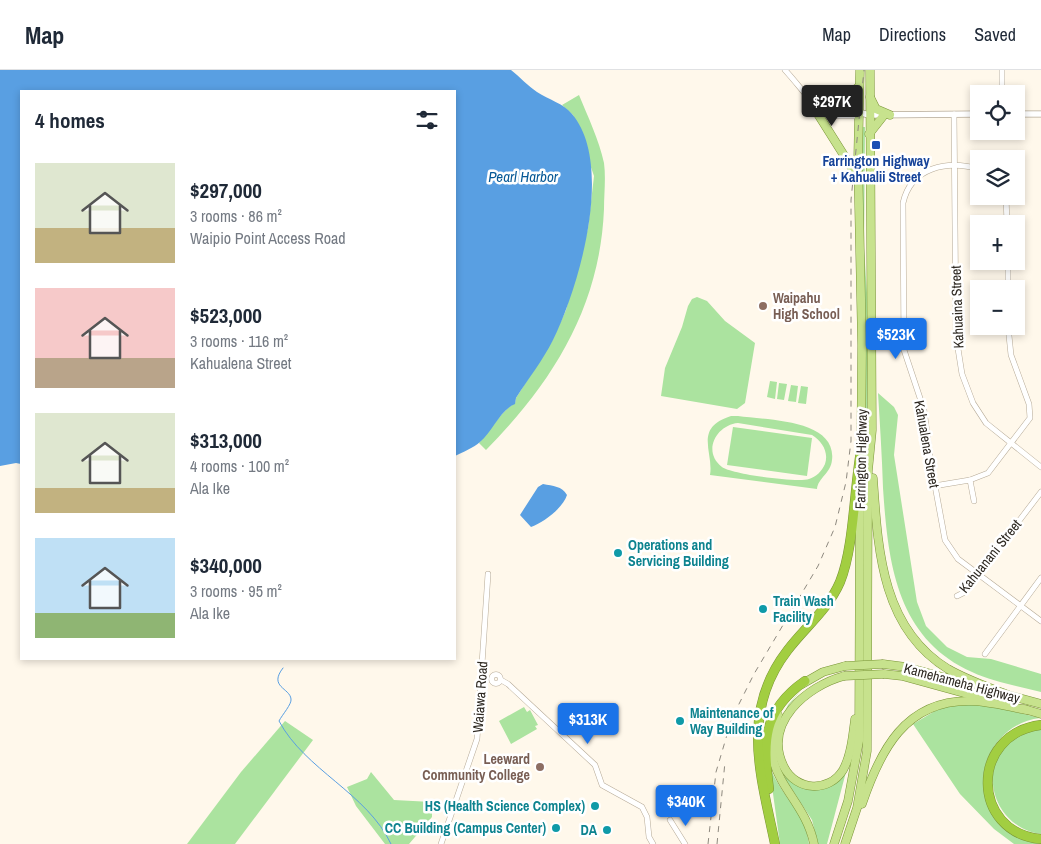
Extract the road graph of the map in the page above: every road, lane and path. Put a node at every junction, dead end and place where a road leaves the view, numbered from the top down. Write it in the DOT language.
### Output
graph roads {
  1 [pos="785,70"];
  2 [pos="860,70"];
  3 [pos="870,70"];
  4 [pos="1002,70"];
  5 [pos="860,79"];
  6 [pos="1002,85"];
  7 [pos="869,95"];
  8 [pos="812,101"];
  9 [pos="819,108"];
  10 [pos="836,112"];
  11 [pos="858,114"];
  12 [pos="954,114"];
  13 [pos="970,114"];
  14 [pos="1025,114"];
  15 [pos="1041,114"];
  16 [pos="868,115"];
  17 [pos="887,115"];
  18 [pos="869,134"];
  19 [pos="955,167"];
  20 [pos="970,168"];
  21 [pos="859,180"];
  22 [pos="1009,335"];
  23 [pos="872,430"];
  24 [pos="1011,444"];
  25 [pos="861,451"];
  26 [pos="1041,467"];
  27 [pos="970,480"];
  28 [pos="934,486"];
  29 [pos="1041,492"];
  30 [pos="974,501"];
  31 [pos="488,574"];
  32 [pos="979,574"];
  33 [pos="1041,578"];
  34 [pos="957,596"];
  35 [pos="1021,605"];
  36 [pos="1041,621"];
  37 [pos="985,654"];
  38 [pos="860,677"];
  39 [pos="501,680"];
  40 [pos="805,681"];
  41 [pos="1008,695"];
  42 [pos="1041,704"];
  43 [pos="1027,710"];
  44 [pos="1041,714"];
  45 [pos="1041,725"];
  46 [pos="670,820"];
  47 [pos="1041,840"];
  48 [pos="441,844"];
  49 [pos="653,844"];
  50 [pos="684,844"];
  51 [pos="776,844"];
  52 [pos="814,844"];
  53 [pos="834,844"];
  54 [pos="847,844"];
  1 -- 8 [label="street"];
  2 -- 5 [label="main road, Farrington Highway"];
  3 -- 7 [label="main road, Farrington Highway"];
  4 -- 6 [label="street"];
  5 -- 10 [label="main road"];
  5 -- 11 [label="main road, Farrington Highway"];
  7 -- 16 [label="main road, Farrington Highway"];
  7 -- 17 [label="main road"];
  8 -- 9 [label="street"];
  8 -- 21 [label="main road"];
  9 -- 10 [label="street"];
  9 -- 11 [label="street"];
  10 -- 11 [label="street"];
  11 -- 16 [label="street"];
  11 -- 21 [label="main road, Farrington Highway"];
  12 -- 13 [label="street"];
  12 -- 17 [label="street"];
  12 -- 19 [label="street, Kahuaina Street"];
  14 -- 15 [label="street"];
  16 -- 17 [label="street"];
  16 -- 18 [label="main road, Farrington Highway"];
  17 -- 18 [label="main road"];
  18 -- 23 [label="main road, Farrington Highway"];
  19 -- 20 [label="street, Kahualena Street"];
  19 -- 24 [label="street, Kahuaina Street"];
  19 -- 28 [label="street, Kahualena Street"];
  21 -- 25 [label="main road, Farrington Highway"];
  22 -- 24 [label="street"];
  23 -- 41 [label="main road"];
  23 -- 54 [label="main road, Farrington Highway"];
  24 -- 26 [label="street, Kahuaina Street"];
  24 -- 27 [label="street"];
  25 -- 38 [label="main road, Farrington Highway"];
  25 -- 51 [label="highway"];
  27 -- 28 [label="street"];
  27 -- 30 [label="street"];
  28 -- 32 [label="street, Kahualena Street"];
  29 -- 32 [label="street, Kahuanani Street"];
  31 -- 48 [label="street, Waiawa Road"];
  32 -- 34 [label="street, Kahuanani Street"];
  32 -- 35 [label="street, Kahualena Street"];
  33 -- 35 [label="street"];
  35 -- 36 [label="street, Kahualena Street"];
  35 -- 37 [label="street"];
  38 -- 43 [label="main road, bridge"];
  38 -- 53 [label="main road, Farrington Highway"];
  39 -- 49 [label="street"];
  40 -- 41 [label="main road, Kamehameha Highway, bridge"];
  40 -- 51 [label="highway"];
  40 -- 52 [label="main road"];
  41 -- 42 [label="main road, Kamehameha Highway"];
  43 -- 44 [label="main road, Kamehameha Highway"];
  43 -- 54 [label="main road"];
  45 -- 47 [label="highway"];
  46 -- 50 [label="street"];
}
